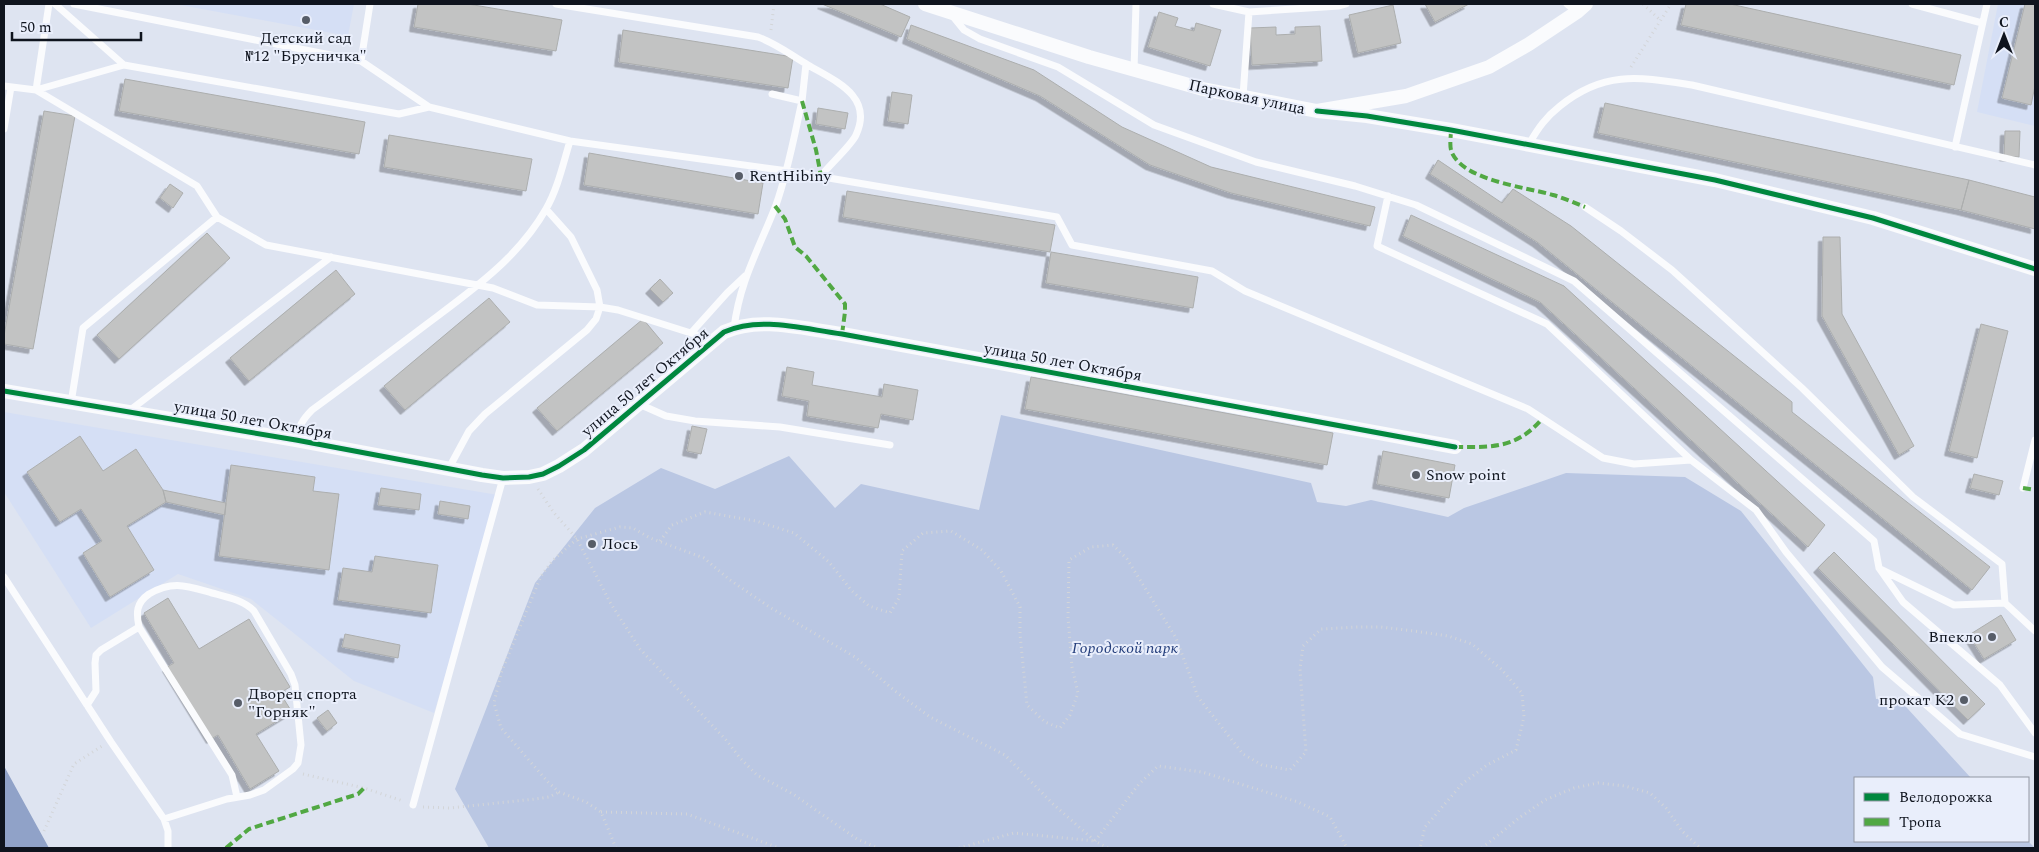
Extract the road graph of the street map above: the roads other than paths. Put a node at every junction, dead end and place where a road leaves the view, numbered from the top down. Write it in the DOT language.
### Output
graph roads {
  1 [pos="49,4"];
  2 [pos="55,4"];
  3 [pos="74,4"];
  4 [pos="370,4"];
  5 [pos="556,4"];
  6 [pos="925,4"];
  7 [pos="1136,4"];
  8 [pos="1213,4"];
  9 [pos="1346,4"];
  10 [pos="1912,4"];
  11 [pos="1987,4"];
  12 [pos="1577,6"];
  13 [pos="948,11"];
  14 [pos="1249,12"];
  15 [pos="1982,23"];
  16 [pos="361,61"];
  17 [pos="124,64"];
  18 [pos="806,64"];
  19 [pos="1134,70"];
  20 [pos="7,86"];
  21 [pos="36,90"];
  22 [pos="772,94"];
  23 [pos="1243,96"];
  24 [pos="802,101"];
  25 [pos="430,107"];
  26 [pos="1317,111"];
  27 [pos="4,129"];
  28 [pos="570,141"];
  29 [pos="1529,144"];
  30 [pos="1955,147"];
  31 [pos="2035,166"];
  32 [pos="788,171"];
  33 [pos="821,176"];
  34 [pos="1388,196"];
  35 [pos="1585,207"];
  36 [pos="546,208"];
  37 [pos="217,217"];
  38 [pos="331,257"];
  39 [pos="2035,270"];
  40 [pos="746,275"];
  41 [pos="479,285"];
  42 [pos="600,307"];
  43 [pos="734,328"];
  44 [pos="692,333"];
  45 [pos="714,340"];
  46 [pos="4,391"];
  47 [pos="71,403"];
  48 [pos="639,404"];
  49 [pos="129,411"];
  50 [pos="296,440"];
  51 [pos="2035,440"];
  52 [pos="890,444"];
  53 [pos="1455,447"];
  54 [pos="1691,460"];
  55 [pos="449,468"];
  56 [pos="503,478"];
  57 [pos="2023,488"];
  58 [pos="1879,568"];
  59 [pos="4,577"];
  60 [pos="2005,604"];
  61 [pos="139,627"];
  62 [pos="2035,631"];
  63 [pos="87,705"];
  64 [pos="2035,733"];
  65 [pos="2035,757"];
  66 [pos="237,797"];
  67 [pos="413,805"];
  68 [pos="164,819"];
  69 [pos="168,848"];
  1 -- 21 [label="lane"];
  2 -- 17 [label="lane"];
  3 -- 16 [label="lane"];
  4 -- 16 [label="lane"];
  5 -- 18 [label="lane"];
  6 -- 13 [label="street, Парковая улица"];
  7 -- 19 [label="lane"];
  8 -- 14 [label="lane"];
  9 -- 14 [label="lane"];
  10 -- 15 [label="lane"];
  11 -- 15 [label="lane"];
  12 -- 26 [label="street, Парковая улица"];
  13 -- 19 [label="street, Парковая улица"];
  13 -- 34 [label="lane"];
  14 -- 23 [label="lane"];
  15 -- 30 [label="lane"];
  16 -- 25 [label="lane"];
  17 -- 21 [label="lane"];
  17 -- 25 [label="lane"];
  18 -- 24 [label="lane"];
  18 -- 33 [label="lane"];
  19 -- 23 [label="street, Парковая улица"];
  20 -- 21 [label="lane, улица 50 лет Октября"];
  20 -- 27 [label="lane"];
  21 -- 37 [label="lane, улица 50 лет Октября"];
  22 -- 24 [label="lane"];
  23 -- 26 [label="street, Парковая улица"];
  24 -- 32 [label="lane"];
  25 -- 28 [label="lane"];
  26 -- 29 [label="street"];
  28 -- 32 [label="lane"];
  28 -- 36 [label="lane"];
  29 -- 30 [label="lane"];
  29 -- 39 [label="street"];
  30 -- 31 [label="lane"];
  32 -- 33 [label="lane"];
  32 -- 40 [label="lane"];
  33 -- 54 [label="lane"];
  34 -- 54 [label="lane"];
  34 -- 58 [label="lane"];
  35 -- 60 [label="lane"];
  36 -- 41 [label="lane"];
  36 -- 42 [label="lane"];
  37 -- 38 [label="lane, улица 50 лет Октября"];
  37 -- 47 [label="lane"];
  38 -- 41 [label="lane, улица 50 лет Октября"];
  38 -- 49 [label="lane"];
  40 -- 43 [label="lane"];
  40 -- 44 [label="lane"];
  41 -- 42 [label="lane, улица 50 лет Октября"];
  41 -- 50 [label="lane"];
  42 -- 44 [label="lane, улица 50 лет Октября"];
  42 -- 55 [label="lane"];
  43 -- 45 [label="street, улица 50 лет Октября"];
  43 -- 53 [label="street, улица 50 лет Октября"];
  44 -- 45 [label="lane, улица 50 лет Октября"];
  45 -- 48 [label="street, улица 50 лет Октября"];
  46 -- 47 [label="street, улица 50 лет Октября"];
  47 -- 49 [label="street, улица 50 лет Октября"];
  48 -- 52 [label="lane"];
  48 -- 56 [label="street, улица 50 лет Октября"];
  49 -- 50 [label="street, улица 50 лет Октября"];
  50 -- 55 [label="street, улица 50 лет Октября"];
  51 -- 57 [label="lane"];
  54 -- 65 [label="lane"];
  55 -- 56 [label="street, улица 50 лет Октября"];
  56 -- 67 [label="lane"];
  58 -- 60 [label="lane"];
  58 -- 64 [label="lane"];
  59 -- 63 [label="lane"];
  60 -- 62 [label="lane"];
  61 -- 63 [label="lane"];
  61 -- 66 [label="lane"];
  61 -- 66 [label="lane"];
  63 -- 68 [label="lane"];
  66 -- 68 [label="lane"];
  68 -- 69 [label="lane"];
}
